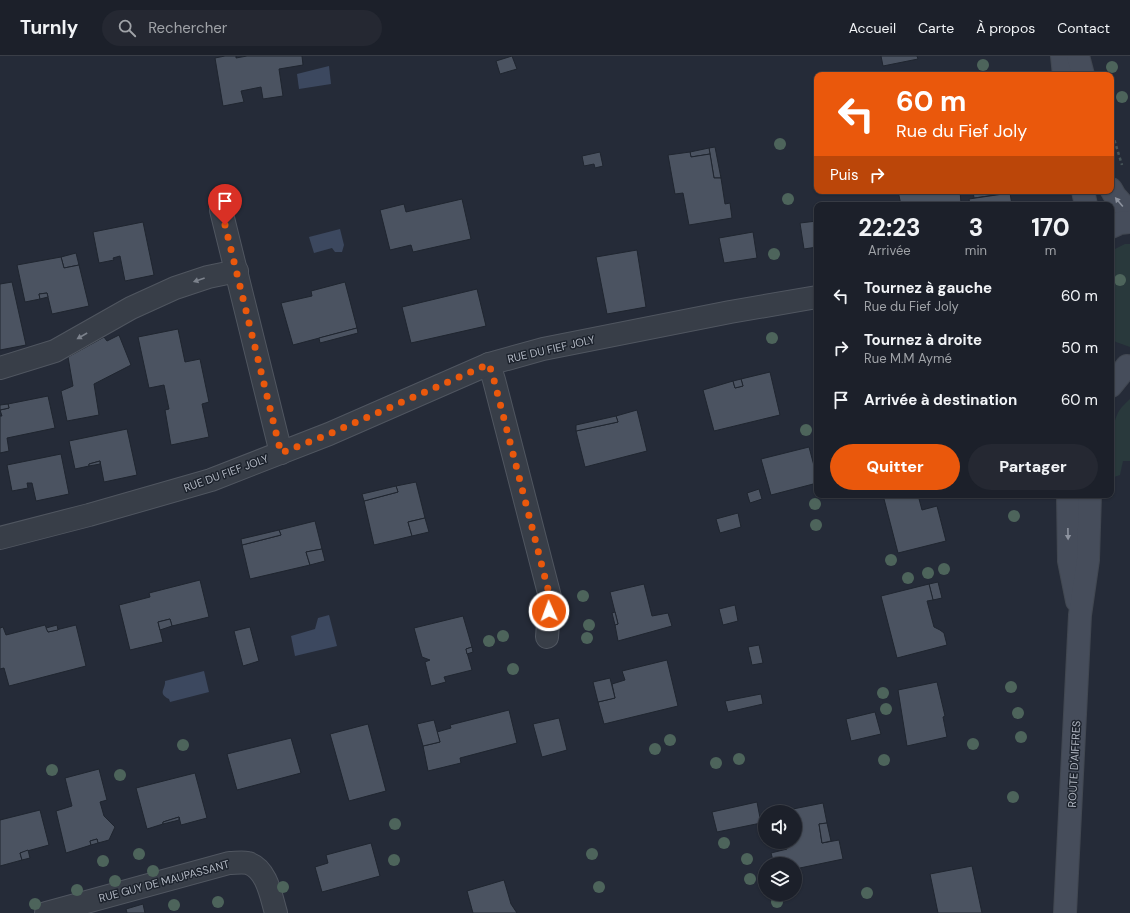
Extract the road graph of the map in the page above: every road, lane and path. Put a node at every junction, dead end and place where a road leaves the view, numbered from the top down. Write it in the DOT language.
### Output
graph roads {
  1 [pos="1062,56"];
  2 [pos="1078,56"];
  3 [pos="1064,72"];
  4 [pos="1082,72"];
  5 [pos="1114,139"];
  6 [pos="1123,168"];
  7 [pos="1114,194"];
  8 [pos="221,210"];
  9 [pos="1130,213"];
  10 [pos="1130,222"];
  11 [pos="1114,226"];
  12 [pos="237,271"];
  13 [pos="814,298"];
  14 [pos="489,364"];
  15 [pos="1123,365"];
  16 [pos="0,368"];
  17 [pos="1114,381"];
  18 [pos="281,453"];
  19 [pos="1068,498"];
  20 [pos="1090,498"];
  21 [pos="0,538"];
  22 [pos="1080,615"];
  23 [pos="546,637"];
  24 [pos="46,913"];
  25 [pos="276,913"];
  26 [pos="1065,913"];
  1 -- 3 [label="main road"];
  2 -- 4 [label="main road"];
  5 -- 6 [label="path"];
  9 -- 7 [label="main road, one-way"];
  8 -- 12 [label="street"];
  10 -- 11 [label="main road"];
  12 -- 16 [label="street, one-way"];
  12 -- 18 [label="street"];
  13 -- 14 [label="street, RUE DU FIEF JOLY"];
  14 -- 18 [label="street, RUE DU FIEF JOLY"];
  14 -- 23 [label="street"];
  15 -- 17 [label="main road"];
  18 -- 21 [label="street, RUE DU FIEF JOLY"];
  19 -- 22 [label="main road, ROUTE D'AIFFRES, one-way"];
  20 -- 22 [label="main road, ROUTE D'AIFFRES"];
  22 -- 26 [label="main road, ROUTE D'AIFFRES"];
  24 -- 25 [label="street, RUE GUY DE MAUPASSANT"];
}
